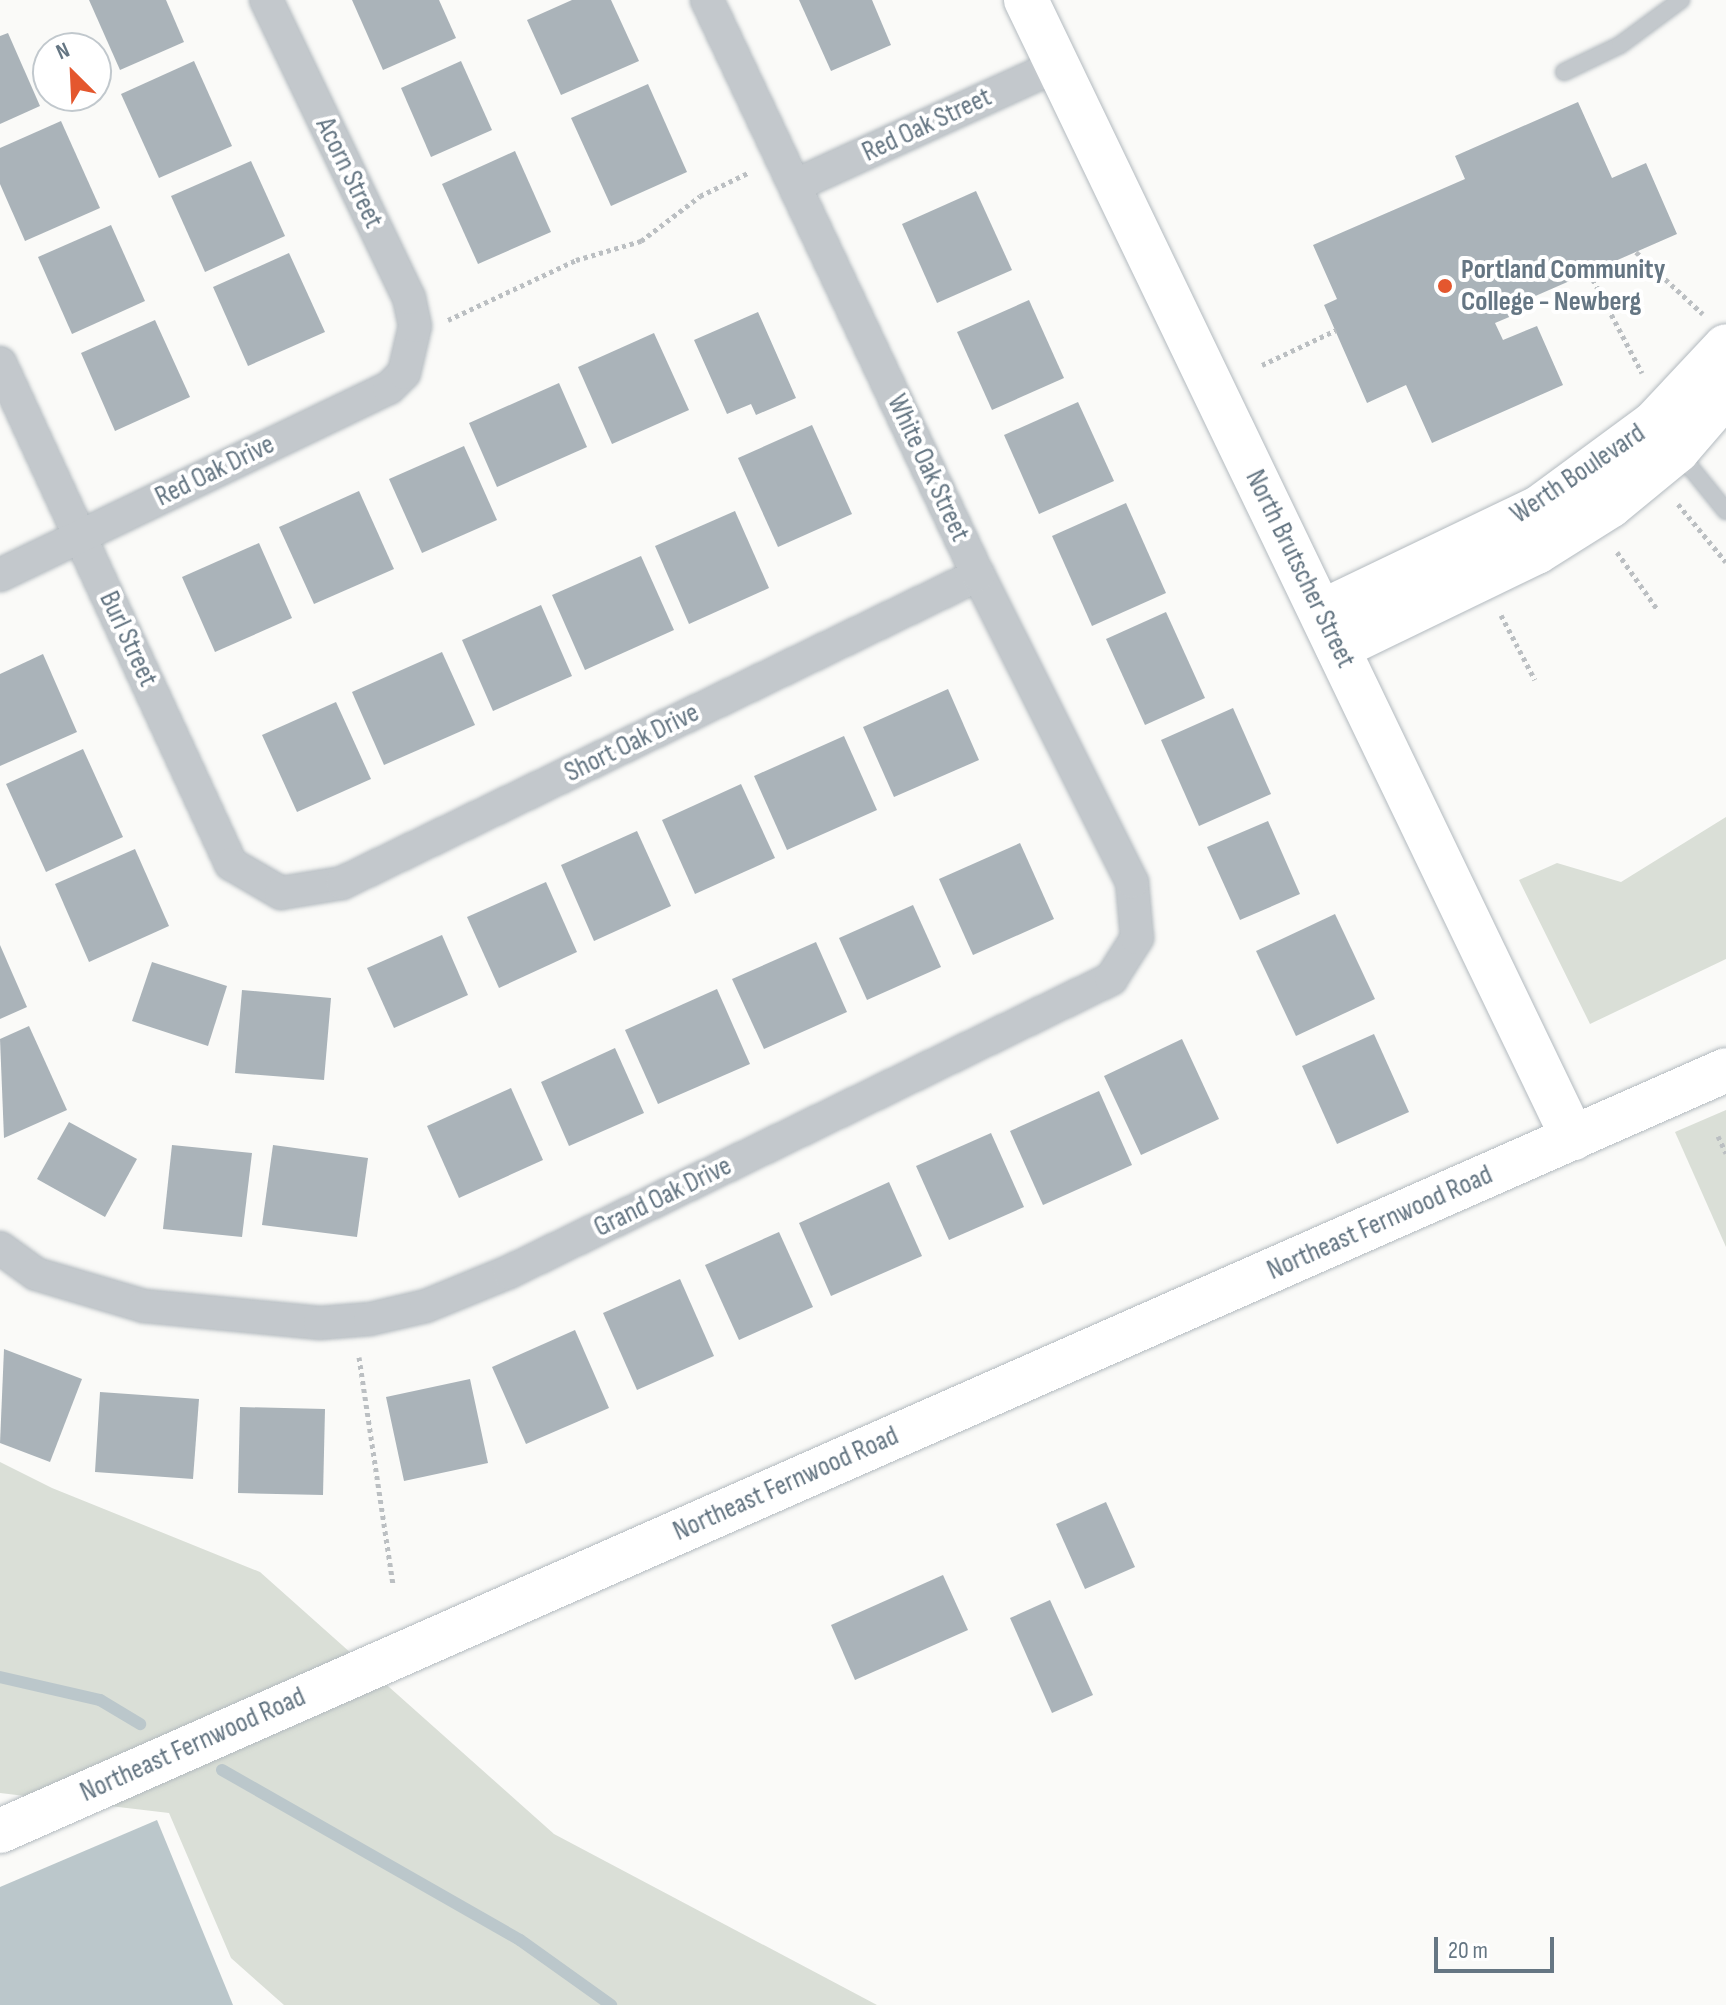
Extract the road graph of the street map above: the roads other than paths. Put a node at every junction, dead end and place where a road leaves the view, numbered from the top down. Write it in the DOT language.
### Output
graph roads {
  1 [pos="266,0"];
  2 [pos="707,0"];
  3 [pos="1026,0"];
  4 [pos="1681,0"];
  5 [pos="1058,65"];
  6 [pos="1564,72"];
  7 [pos="789,170"];
  8 [pos="1716,332"];
  9 [pos="414,338"];
  10 [pos="0,363"];
  11 [pos="1726,394"];
  12 [pos="1677,451"];
  13 [pos="1726,511"];
  14 [pos="81,535"];
  15 [pos="0,575"];
  16 [pos="978,575"];
  17 [pos="1330,630"];
  18 [pos="281,893"];
  19 [pos="1137,938"];
  20 [pos="1726,1070"];
  21 [pos="1573,1138"];
  22 [pos="0,1248"];
  23 [pos="0,1831"];
  1 -- 9 [label="street, Acorn Street"];
  2 -- 7 [label="street, White Oak Street"];
  3 -- 5 [label="street, North Brutscher Street"];
  4 -- 6 [label="lane"];
  5 -- 7 [label="street, Red Oak Street"];
  5 -- 17 [label="street, North Brutscher Street"];
  7 -- 16 [label="street, White Oak Street"];
  8 -- 17 [label="street, Werth Boulevard"];
  9 -- 14 [label="street, Red Oak Drive"];
  10 -- 14 [label="street, Burl Street"];
  11 -- 12 [label="street, Werth Boulevard"];
  12 -- 13 [label="lane"];
  12 -- 17 [label="street, Werth Boulevard"];
  14 -- 15 [label="street, Red Oak Drive"];
  14 -- 18 [label="street, Burl Street"];
  16 -- 18 [label="street, Short Oak Drive"];
  16 -- 19 [label="street, White Oak Street"];
  17 -- 21 [label="street, North Brutscher Street"];
  19 -- 22 [label="street, Grand Oak Drive"];
  20 -- 21 [label="street, Northeast Fernwood Road"];
  21 -- 23 [label="street, Northeast Fernwood Road"];
}
